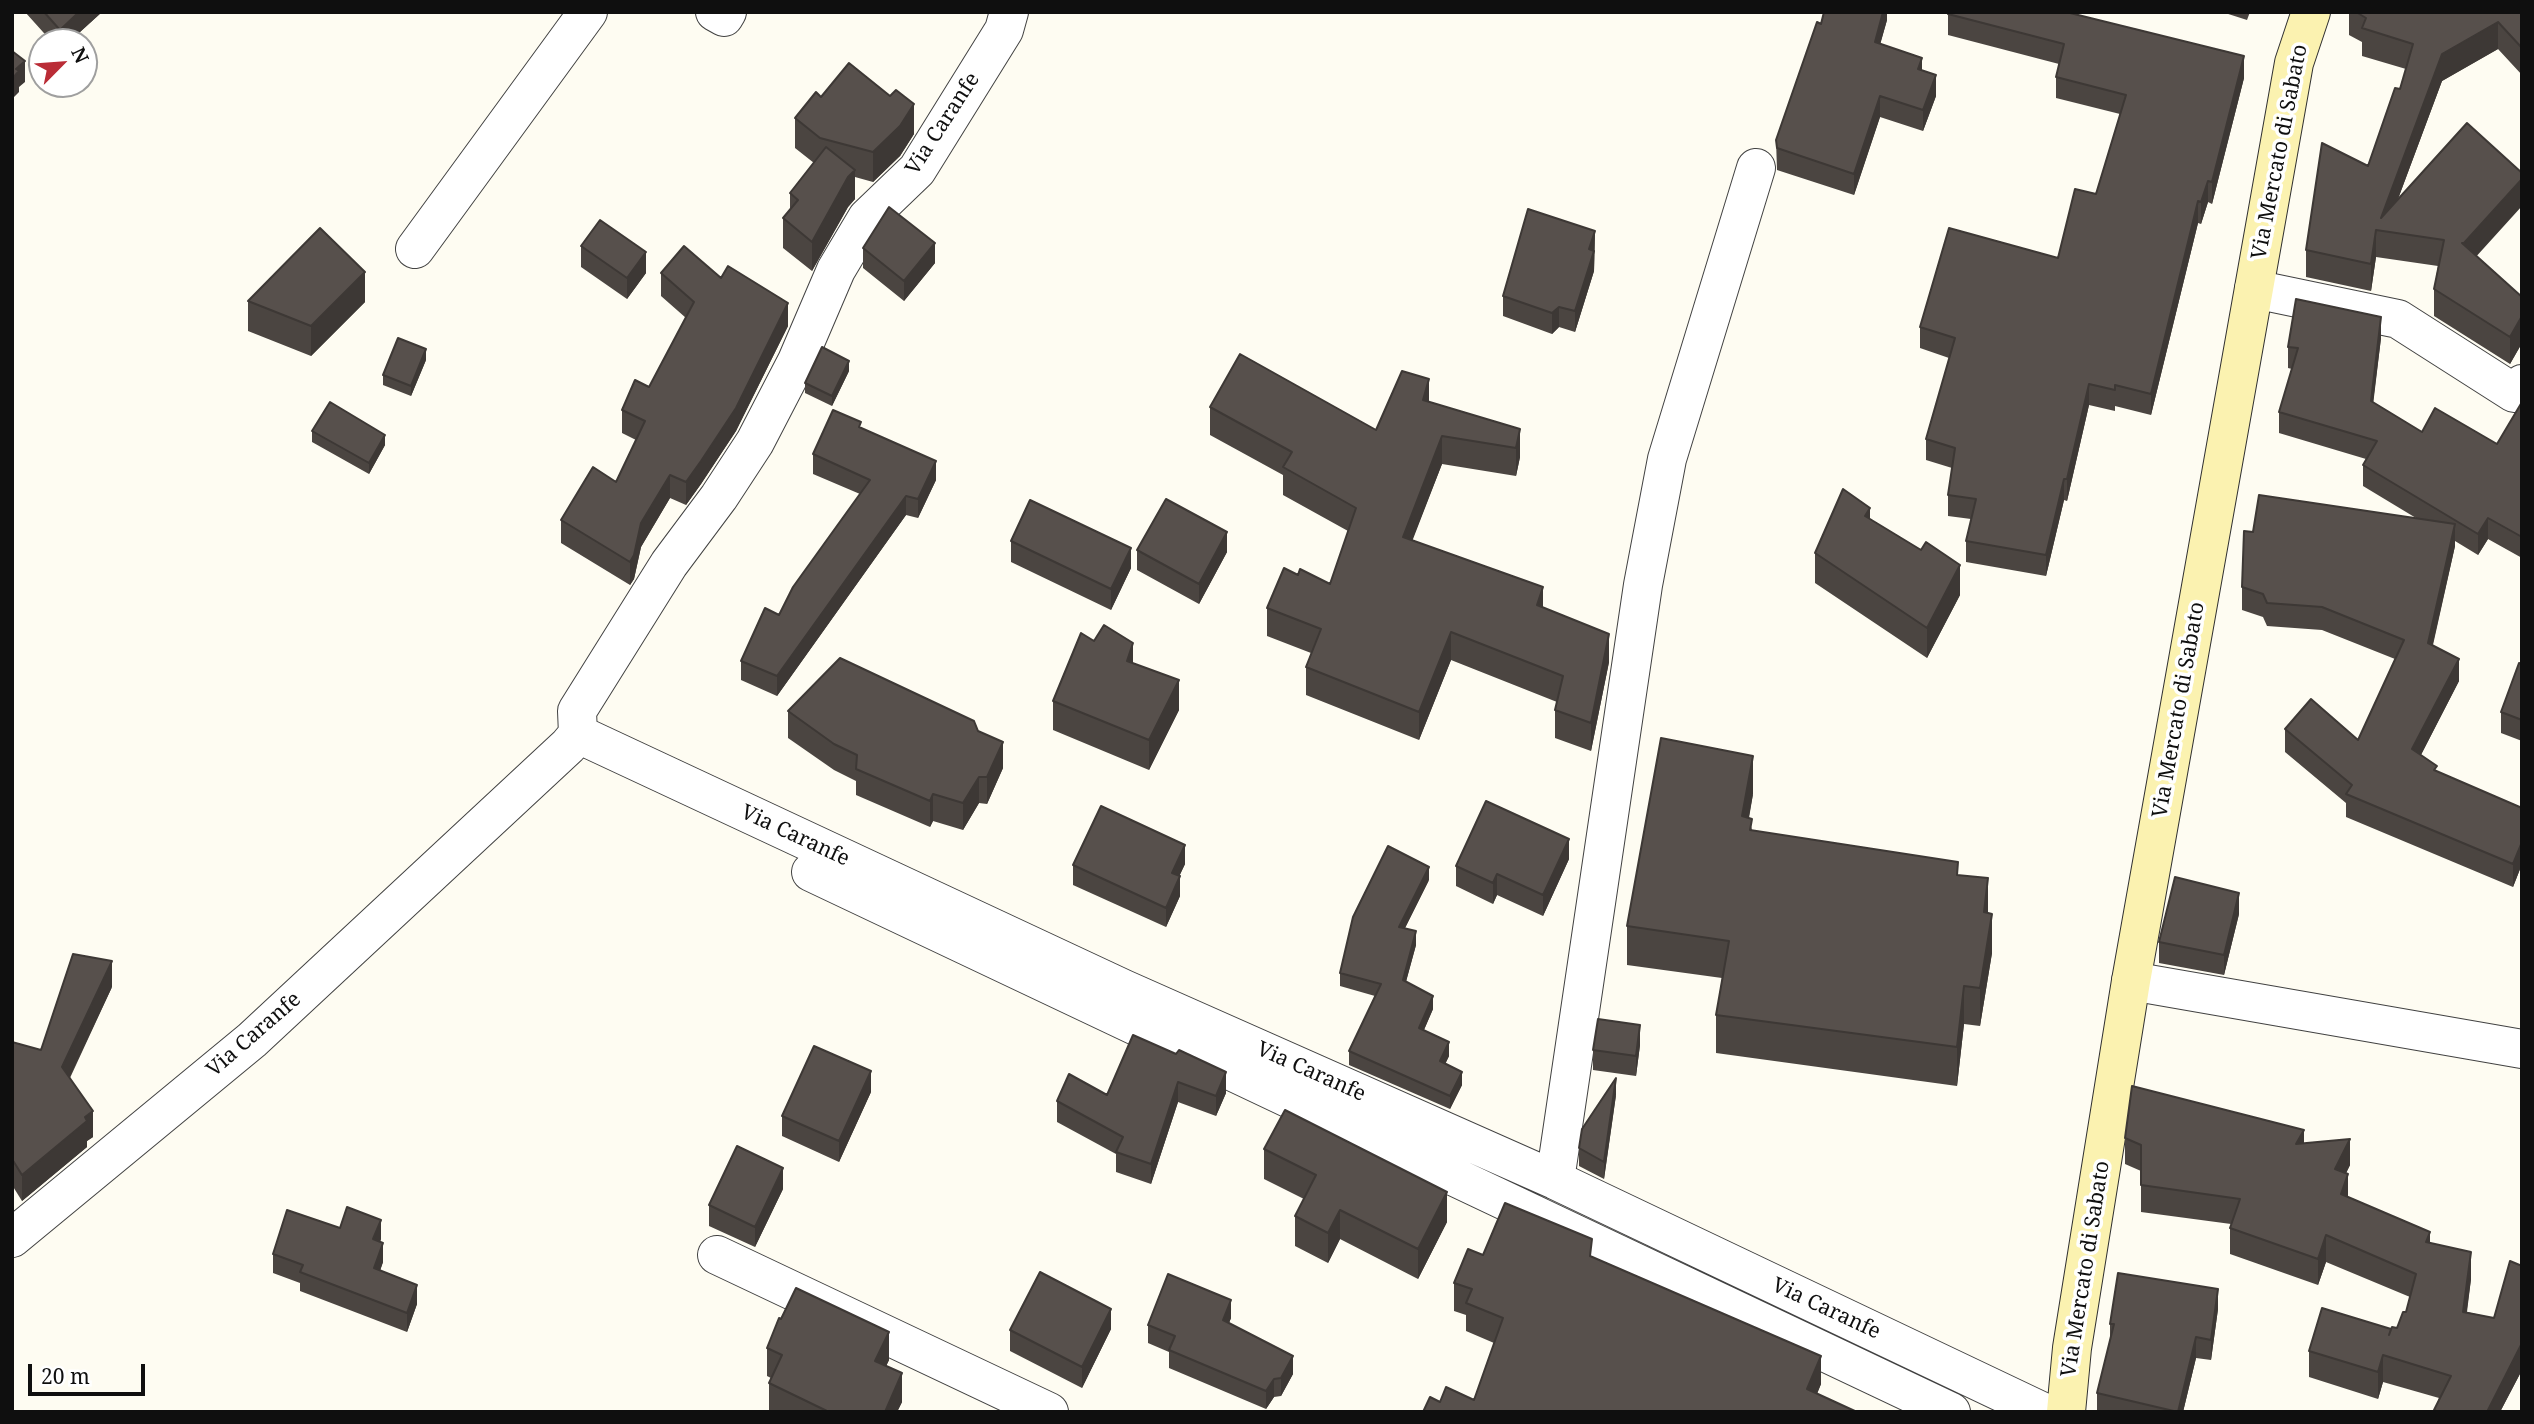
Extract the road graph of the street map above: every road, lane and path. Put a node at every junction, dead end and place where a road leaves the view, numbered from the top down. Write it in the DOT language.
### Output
graph roads {
  1 [pos="588,12"];
  2 [pos="715,12"];
  3 [pos="727,12"];
  4 [pos="1009,12"];
  5 [pos="2311,12"];
  6 [pos="1756,168"];
  7 [pos="415,248"];
  8 [pos="2254,289"];
  9 [pos="2522,384"];
  10 [pos="578,734"];
  11 [pos="596,772"];
  12 [pos="2131,981"];
  13 [pos="2522,1049"];
  14 [pos="1555,1180"];
  15 [pos="12,1238"];
  16 [pos="717,1255"];
  17 [pos="1049,1412"];
  18 [pos="1951,1412"];
  19 [pos="2043,1412"];
  20 [pos="2066,1412"];
  1 -- 7 [label="street"];
  2 -- 3 [label="street"];
  4 -- 10 [label="street, Via Caranfe"];
  5 -- 8 [label="street, Via Mercato di Sabato"];
  6 -- 14 [label="street"];
  8 -- 9 [label="street"];
  8 -- 12 [label="street, Via Mercato di Sabato"];
  10 -- 14 [label="street, Via Caranfe"];
  10 -- 15 [label="street, Via Caranfe"];
  11 -- 18 [label="street"];
  12 -- 13 [label="street"];
  12 -- 20 [label="street, Via Mercato di Sabato"];
  14 -- 19 [label="street, Via Caranfe"];
  16 -- 17 [label="street"];
}
